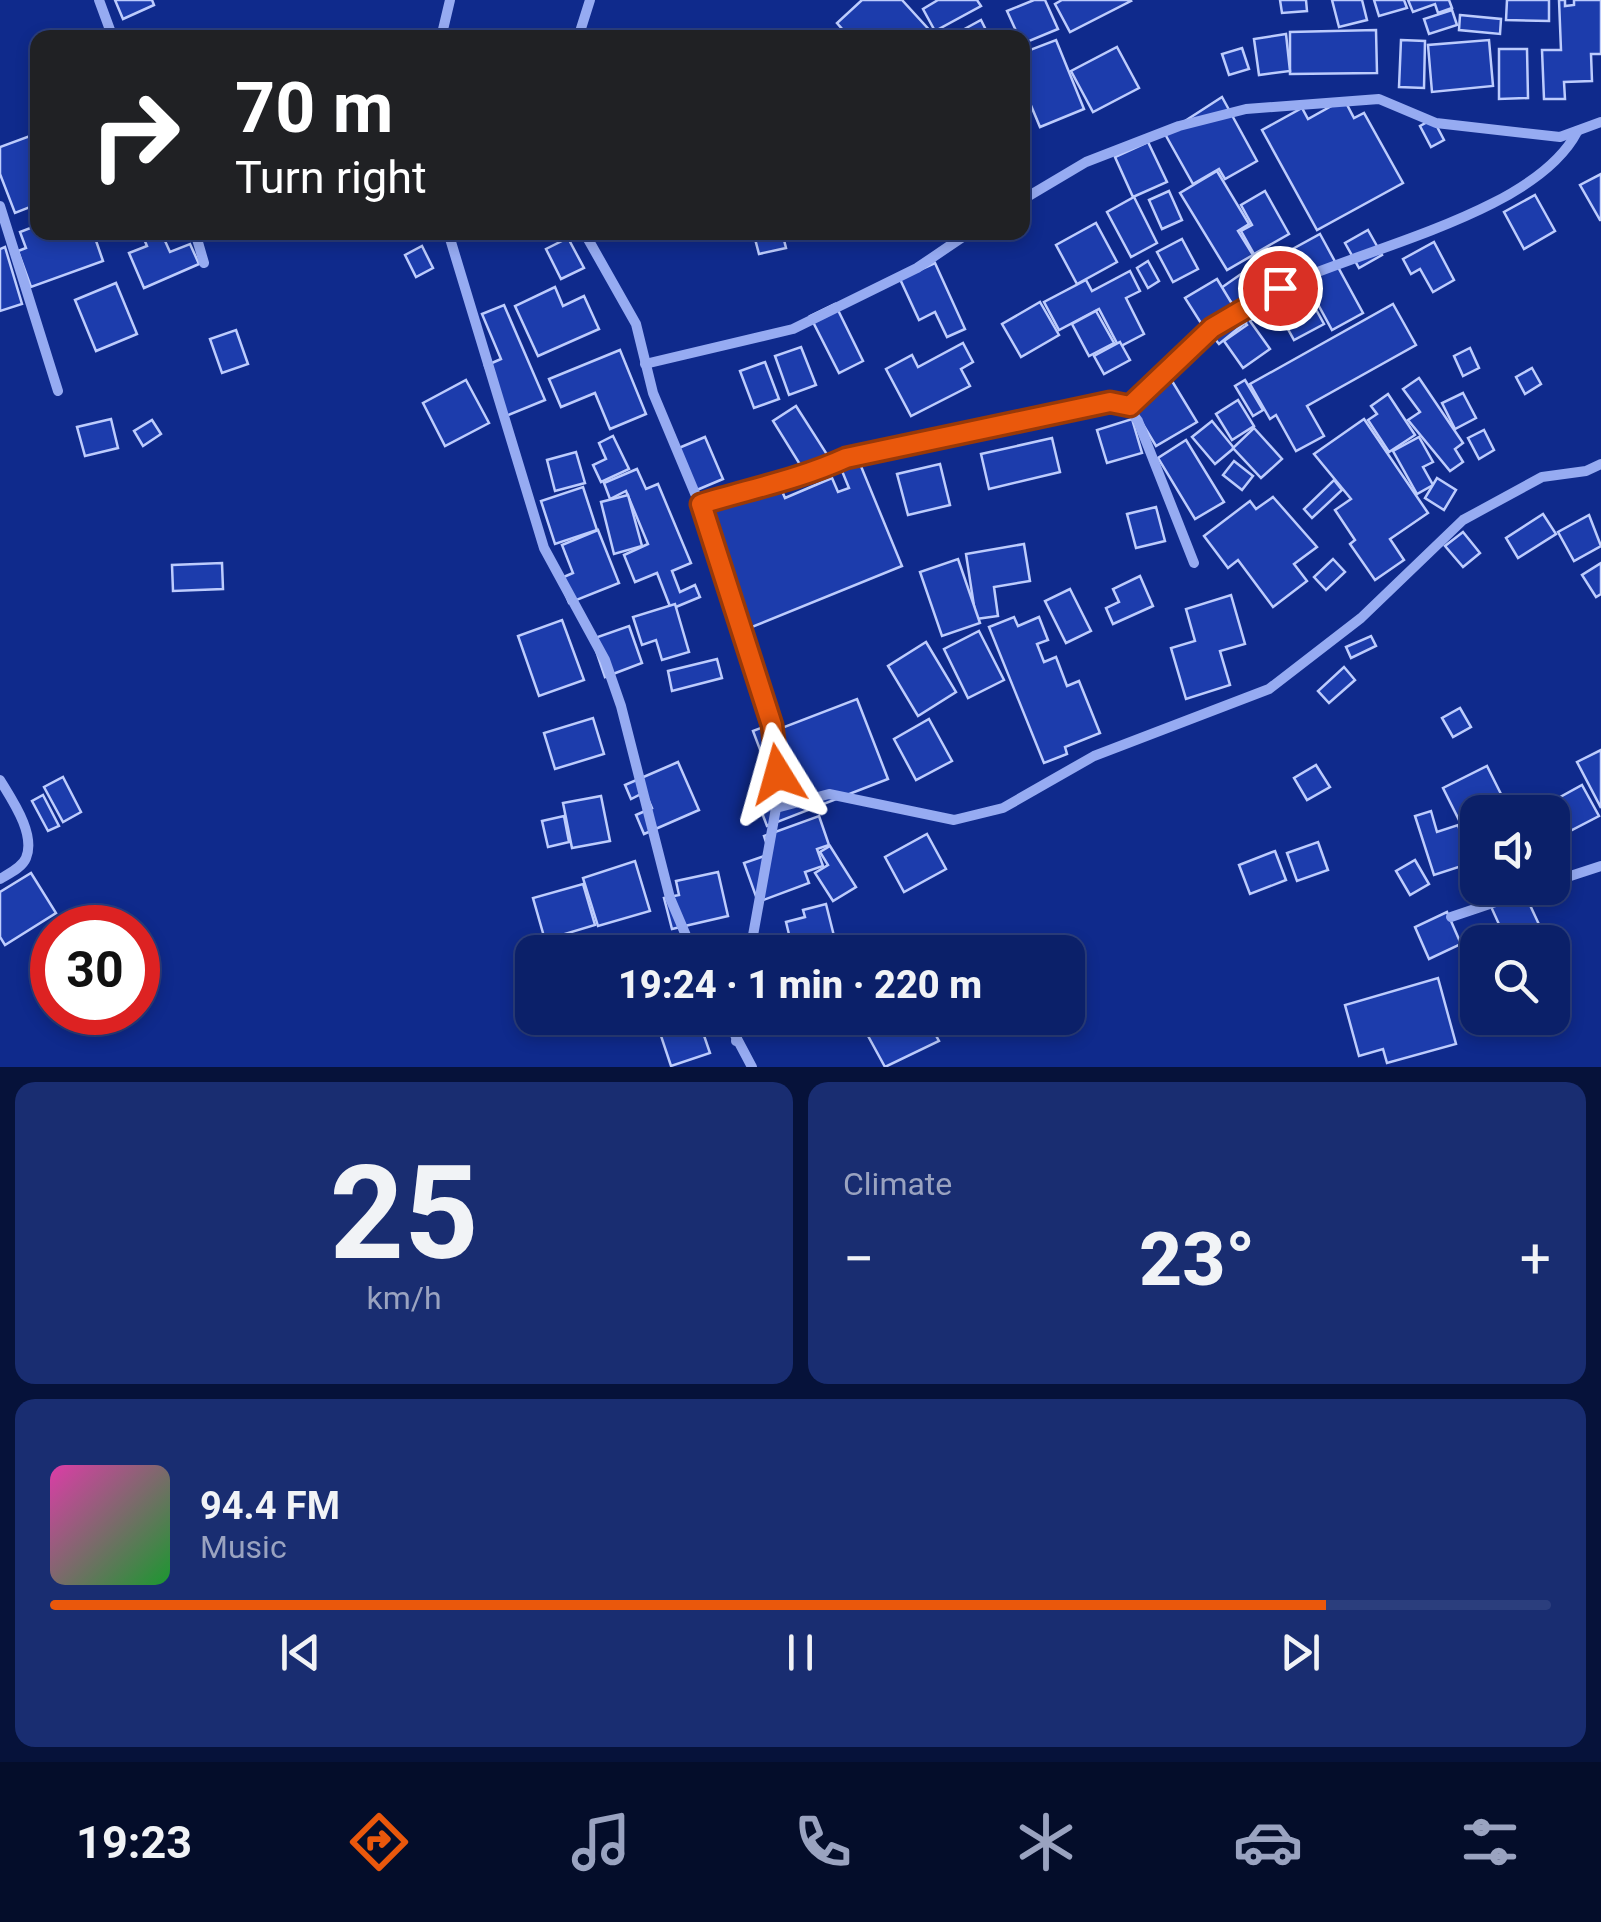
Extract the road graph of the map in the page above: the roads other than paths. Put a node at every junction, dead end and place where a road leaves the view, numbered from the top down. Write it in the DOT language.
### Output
graph roads {
  1 [pos="99,0"];
  2 [pos="450,0"];
  3 [pos="590,0"];
  4 [pos="110,30"];
  5 [pos="443,30"];
  6 [pos="581,30"];
  7 [pos="1601,122"];
  8 [pos="1577,132"];
  9 [pos="1030,195"];
  10 [pos="0,206"];
  11 [pos="197,240"];
  12 [pos="450,240"];
  13 [pos="589,240"];
  14 [pos="958,240"];
  15 [pos="204,263"];
  16 [pos="645,364"];
  17 [pos="58,391"];
  18 [pos="1130,406"];
  19 [pos="1601,464"];
  20 [pos="701,504"];
  21 [pos="1194,563"];
  22 [pos="0,780"];
  23 [pos="776,808"];
  24 [pos="1601,866"];
  25 [pos="1570,876"];
  26 [pos="0,879"];
  27 [pos="1484,905"];
  28 [pos="1450,916"];
  29 [pos="686,935"];
  30 [pos="753,935"];
  31 [pos="733,1035"];
  32 [pos="737,1035"];
  33 [pos="736,1042"];
  34 [pos="752,1067"];
  1 -- 4 [label="street"];
  2 -- 5 [label="street"];
  3 -- 6 [label="street"];
  7 -- 8 [label="street"];
  8 -- 9 [label="street"];
  8 -- 18 [label="street"];
  10 -- 17 [label="street"];
  11 -- 15 [label="street"];
  12 -- 29 [label="street"];
  13 -- 16 [label="street"];
  14 -- 16 [label="street"];
  16 -- 20 [label="street"];
  18 -- 20 [label="street"];
  18 -- 21 [label="street"];
  19 -- 23 [label="street"];
  20 -- 23 [label="street"];
  22 -- 26 [label="street"];
  23 -- 30 [label="street"];
  24 -- 25 [label="street"];
  27 -- 28 [label="street"];
  31 -- 33 [label="street"];
  32 -- 33 [label="street"];
  33 -- 34 [label="street"];
}
